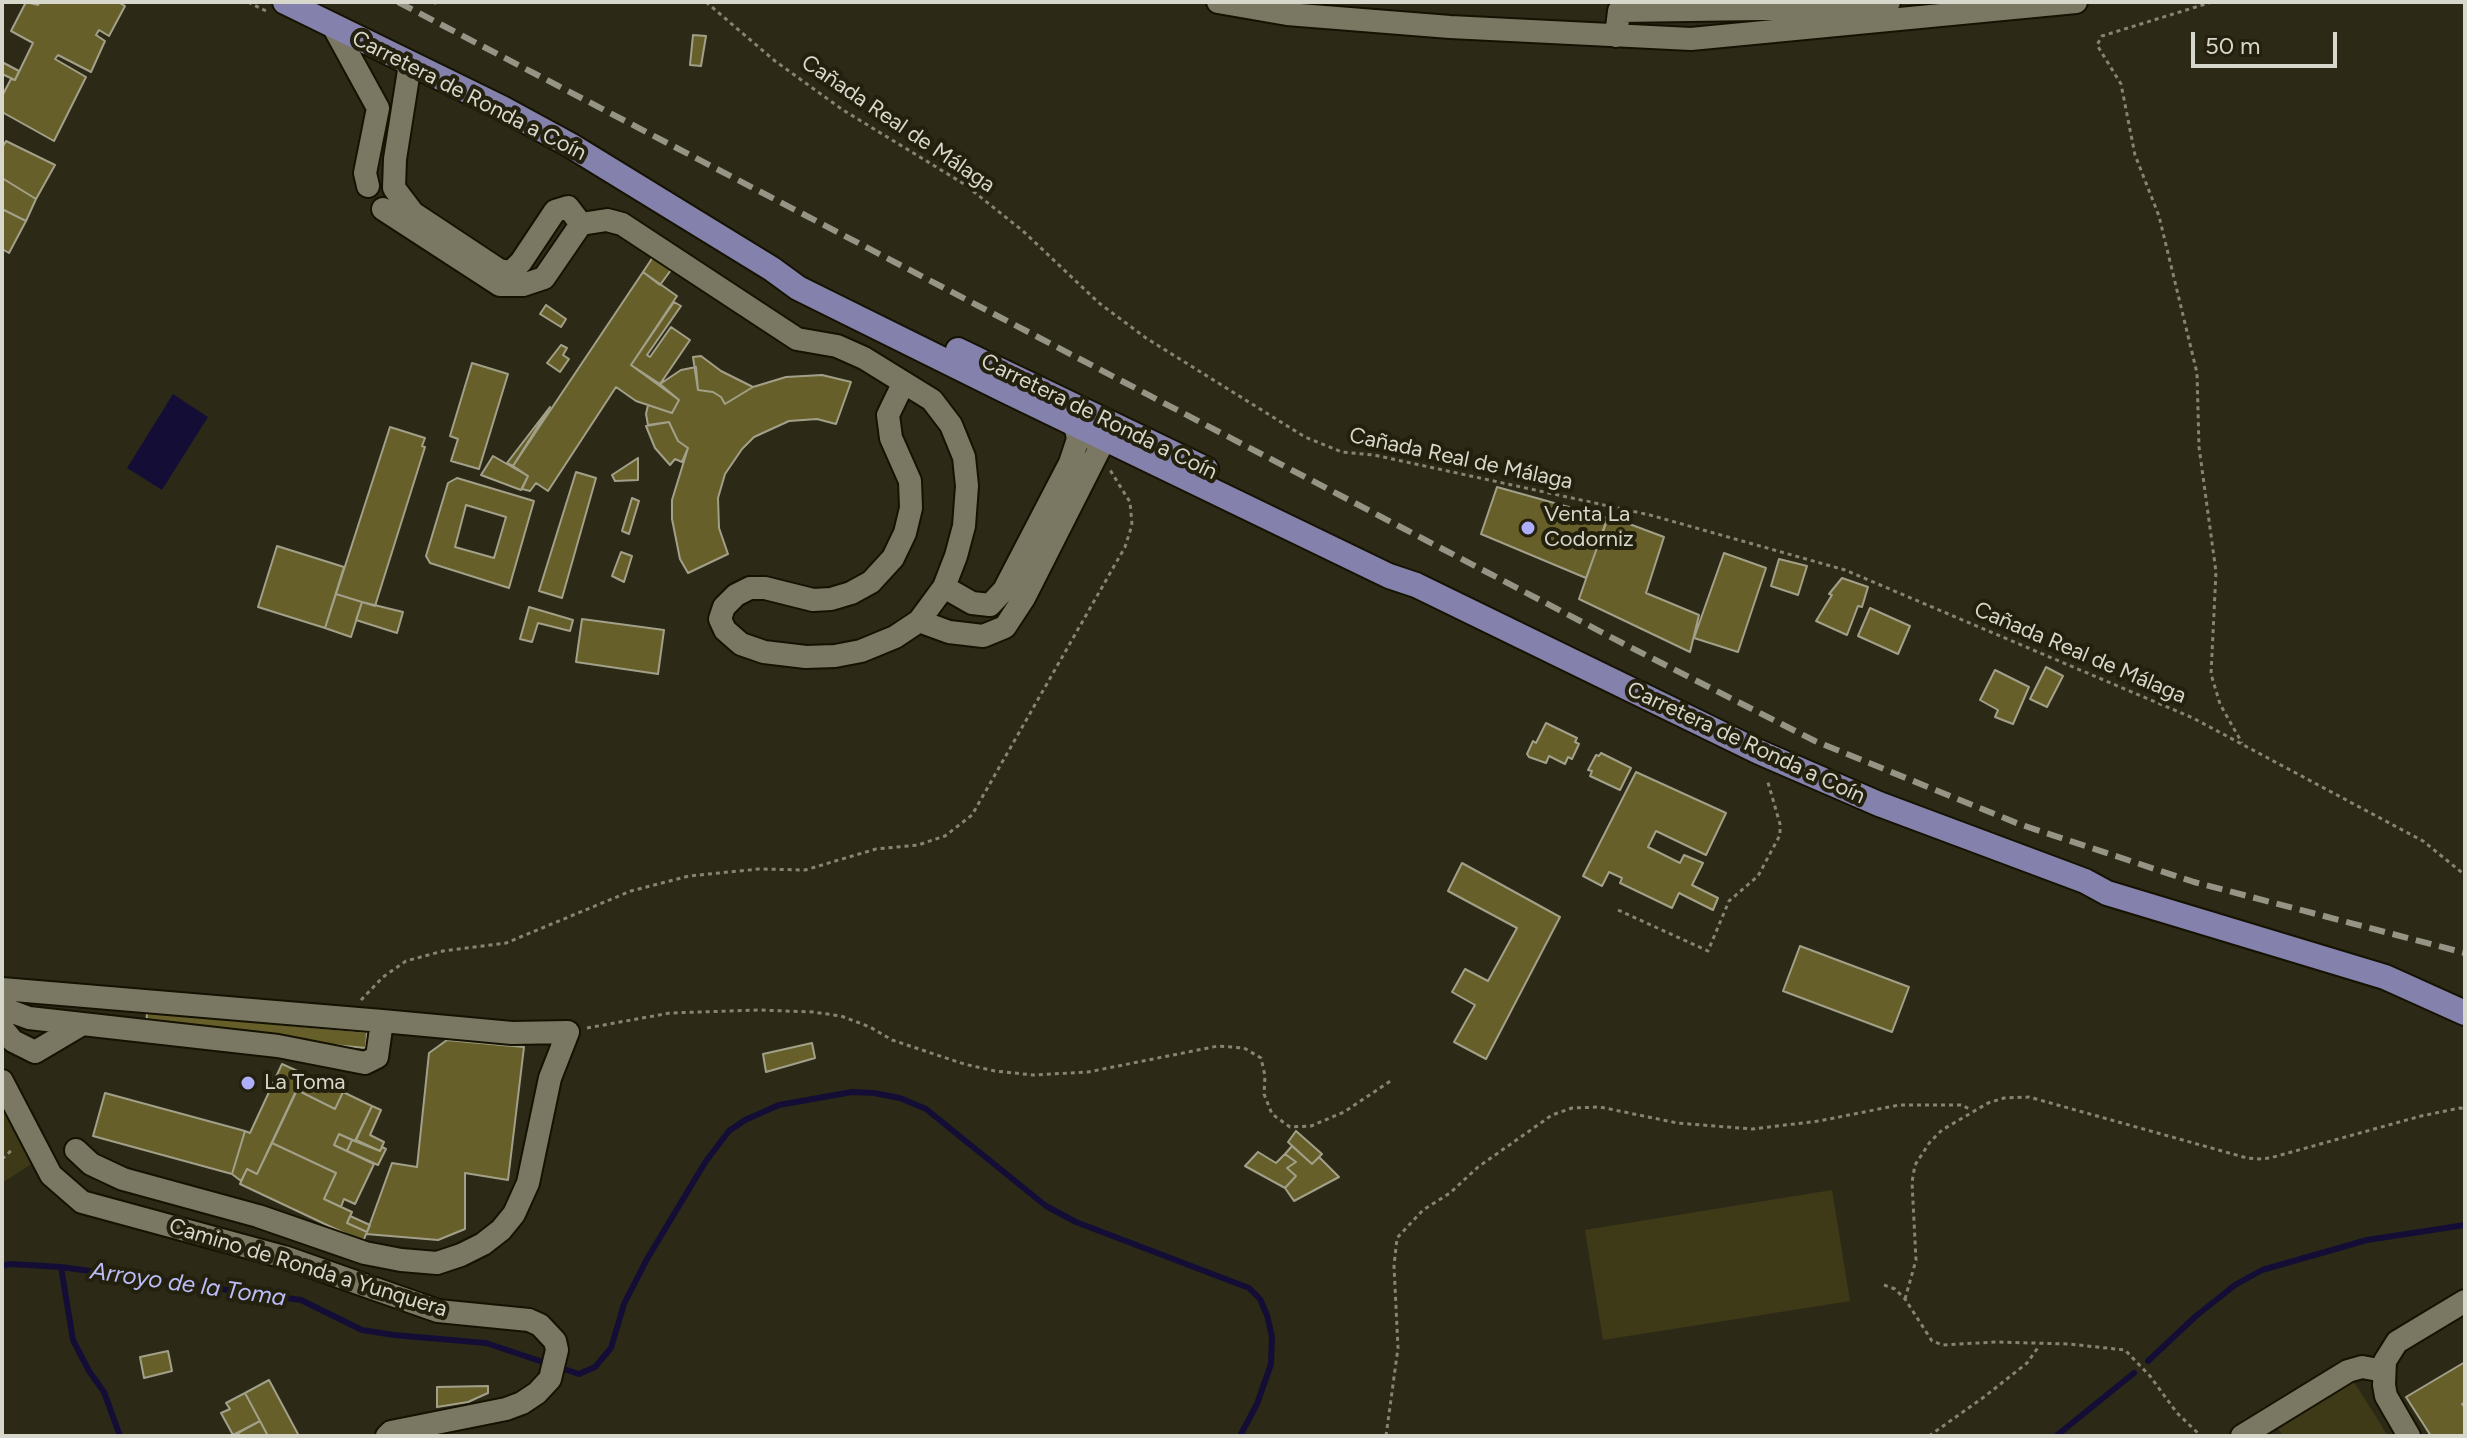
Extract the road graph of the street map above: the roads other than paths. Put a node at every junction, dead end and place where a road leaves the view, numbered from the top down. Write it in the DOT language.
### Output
graph roads {
  1 [pos="285,2"];
  2 [pos="1218,2"];
  3 [pos="1889,2"];
  4 [pos="2073,2"];
  5 [pos="333,26"];
  6 [pos="1616,36"];
  7 [pos="410,64"];
  8 [pos="368,186"];
  9 [pos="394,188"];
  10 [pos="383,209"];
  11 [pos="581,224"];
  12 [pos="772,269"];
  13 [pos="1023,381"];
  14 [pos="903,384"];
  15 [pos="1093,441"];
  16 [pos="1170,450"];
  17 [pos="1416,585"];
  18 [pos="944,587"];
  19 [pos="919,621"];
  20 [pos="2085,881"];
  21 [pos="2,989"];
  22 [pos="2465,997"];
  23 [pos="2,1008"];
  24 [pos="2465,1013"];
  25 [pos="382,1021"];
  26 [pos="79,1026"];
  27 [pos="2,1028"];
  28 [pos="2,1081"];
  29 [pos="76,1150"];
  30 [pos="2465,1301"];
  31 [pos="2384,1371"];
  32 [pos="387,1436"];
  33 [pos="2242,1436"];
  34 [pos="2409,1436"];
  1 -- 5 [label="main road, Carretera de Ronda a Coín"];
  2 -- 6 [label="street"];
  3 -- 6 [label="street"];
  4 -- 6 [label="street"];
  5 -- 7 [label="main road, Carretera de Ronda a Coín"];
  5 -- 8 [label="street"];
  7 -- 9 [label="street"];
  7 -- 12 [label="main road, Carretera de Ronda a Coín"];
  8 -- 9 [label="street"];
  8 -- 10 [label="street"];
  9 -- 10 [label="street"];
  9 -- 11 [label="street"];
  10 -- 11 [label="street"];
  11 -- 14 [label="street"];
  12 -- 13 [label="main road, Carretera de Ronda a Coín"];
  12 -- 15 [label="main road, Carretera de Ronda a Coín"];
  13 -- 15 [label="main road"];
  13 -- 16 [label="main road, Carretera de Ronda a Coín"];
  14 -- 18 [label="street"];
  14 -- 19 [label="street"];
  15 -- 16 [label="main road"];
  15 -- 17 [label="main road, Carretera de Ronda a Coín"];
  15 -- 18 [label="street"];
  15 -- 19 [label="street"];
  16 -- 17 [label="main road, Carretera de Ronda a Coín"];
  17 -- 20 [label="main road, Carretera de Ronda a Coín"];
  18 -- 19 [label="street"];
  20 -- 22 [label="main road, Carretera de Ronda a Coín"];
  20 -- 24 [label="main road, Carretera de Ronda a Coín"];
  21 -- 25 [label="street"];
  23 -- 26 [label="street"];
  25 -- 26 [label="street"];
  25 -- 29 [label="street"];
  26 -- 27 [label="street"];
  28 -- 32 [label="street, Camino de Ronda a Yunquera"];
  30 -- 31 [label="street"];
  31 -- 33 [label="street"];
  31 -- 34 [label="street"];
}
